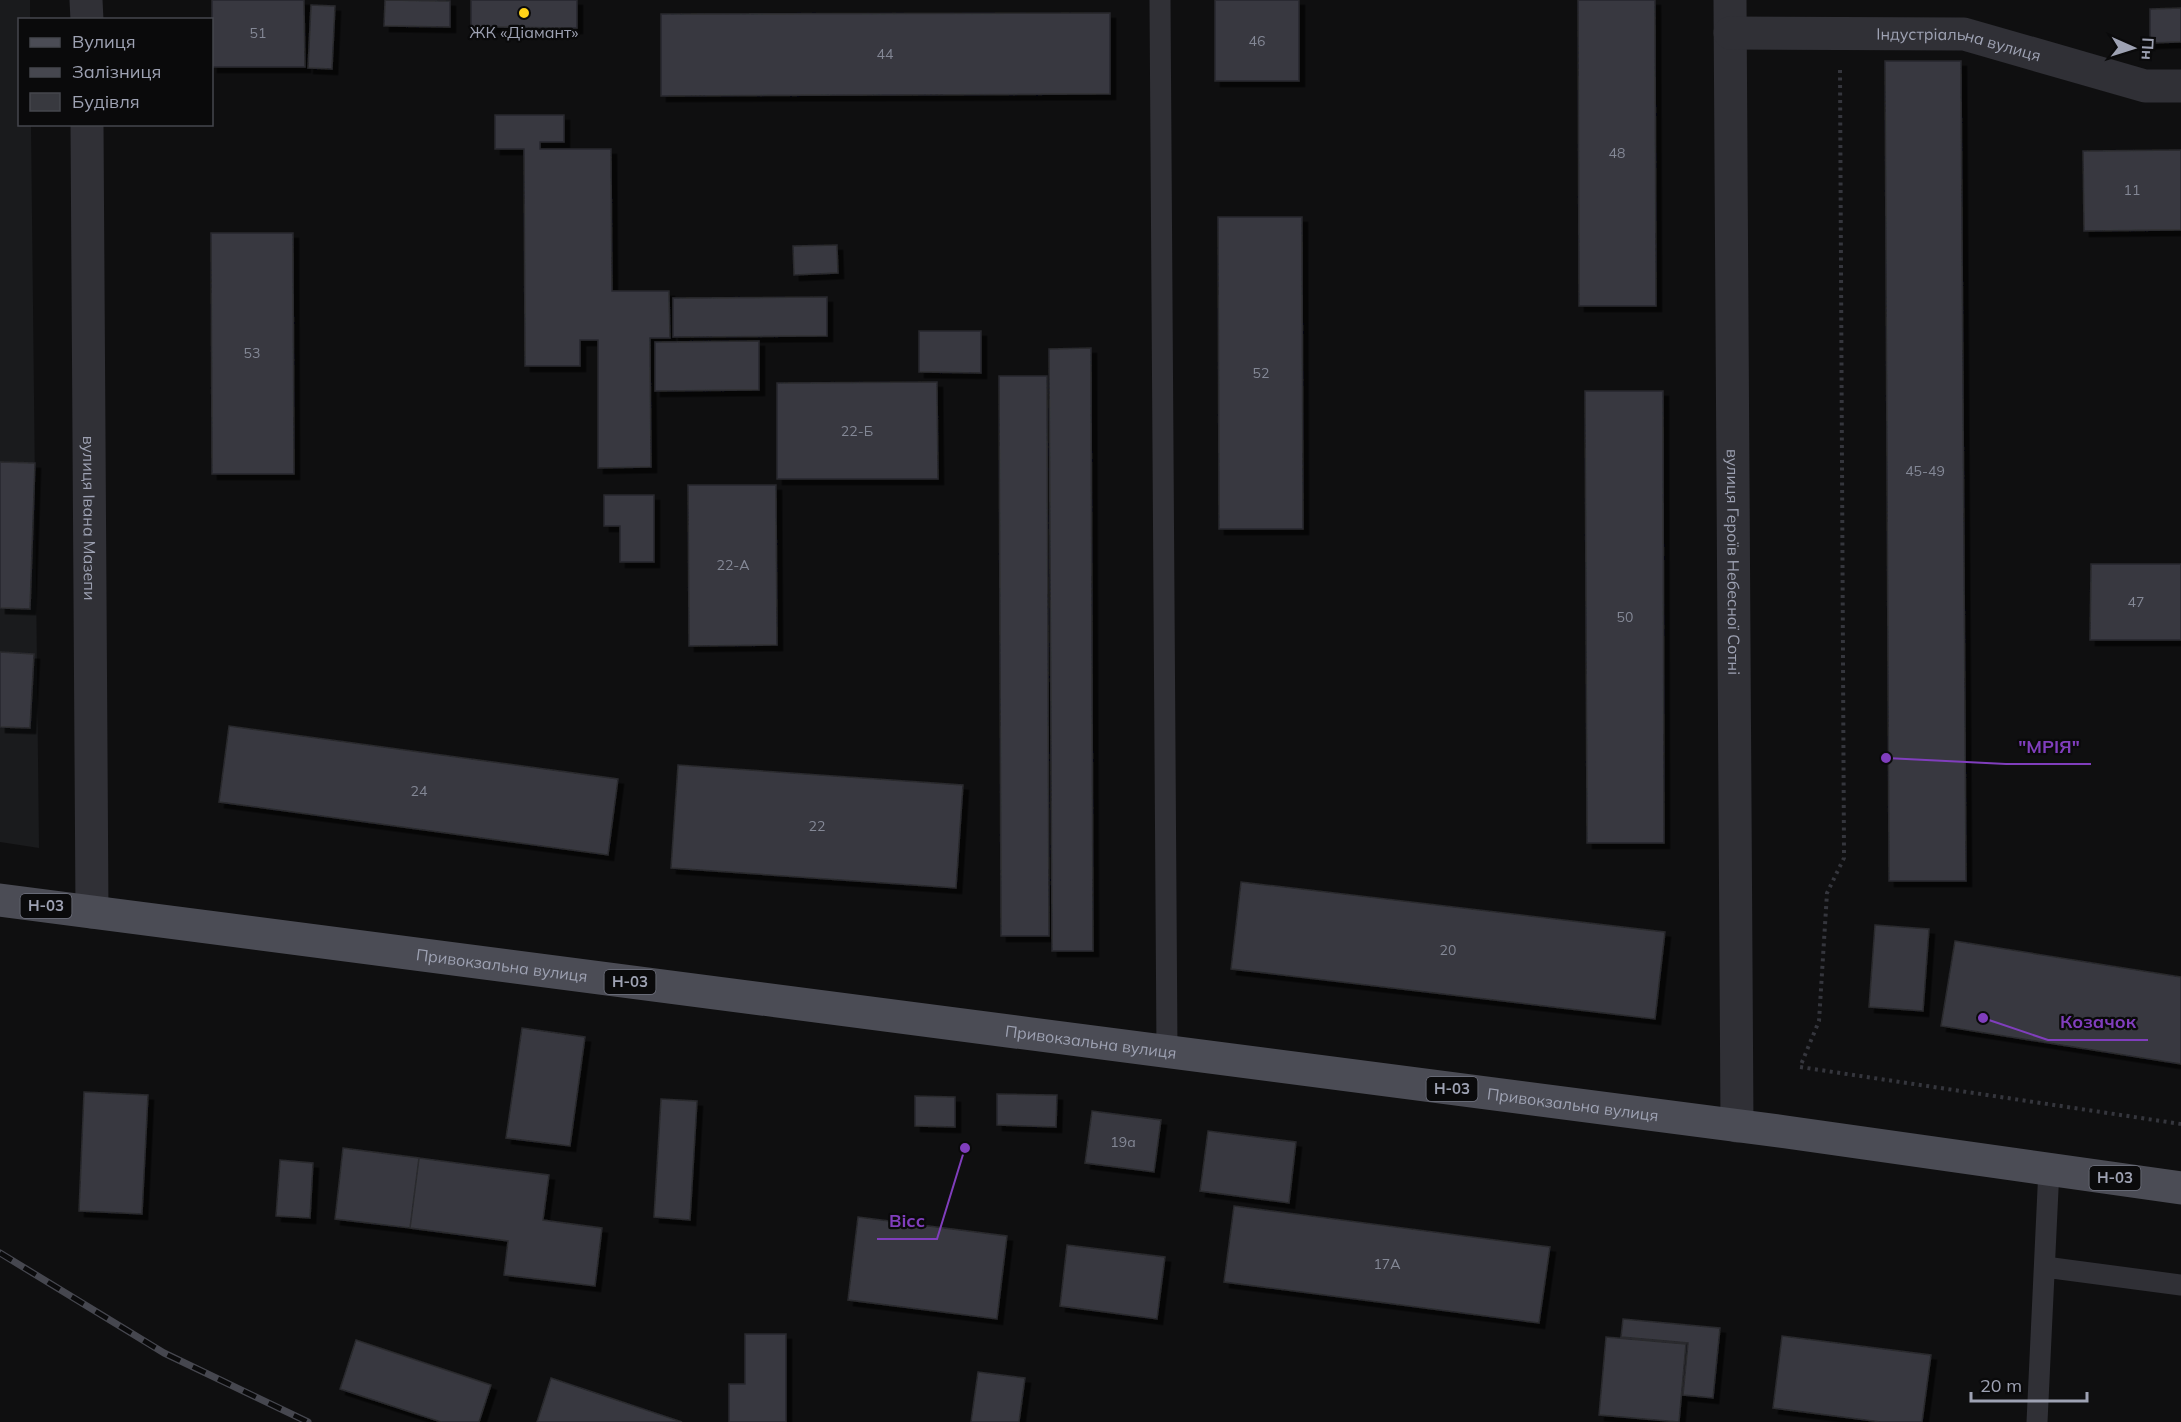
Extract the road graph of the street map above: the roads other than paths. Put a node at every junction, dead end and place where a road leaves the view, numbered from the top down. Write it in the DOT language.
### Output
graph roads {
  1 [pos="86,0"];
  2 [pos="1160,0"];
  3 [pos="1730,0"];
  4 [pos="87,18"];
  5 [pos="1730,33"];
  6 [pos="2181,86"];
  7 [pos="87,126"];
  8 [pos="0,900"];
  9 [pos="92,912"];
  10 [pos="1167,1052"];
  11 [pos="1737,1126"];
  12 [pos="2049,1168"];
  13 [pos="2181,1188"];
  14 [pos="2045,1266"];
  15 [pos="2181,1285"];
  16 [pos="2037,1422"];
  1 -- 4 [label="street"];
  2 -- 10 [label="lane"];
  3 -- 5 [label="street, вулиця Героїв Небесної Сотні"];
  5 -- 6 [label="street, Індустріальна вулиця"];
  5 -- 11 [label="street, вулиця Героїв Небесної Сотні"];
  7 -- 9 [label="street, вулиця Івана Мазепи"];
  8 -- 9 [label="main road, Привокзальна вулиця / Н-03"];
  9 -- 10 [label="main road, Привокзальна вулиця / Н-03"];
  10 -- 11 [label="main road, Привокзальна вулиця / Н-03"];
  11 -- 12 [label="main road, Привокзальна вулиця / Н-03"];
  12 -- 13 [label="main road, Привокзальна вулиця / Н-03"];
  12 -- 14 [label="lane"];
  14 -- 15 [label="lane"];
  14 -- 16 [label="lane"];
}
